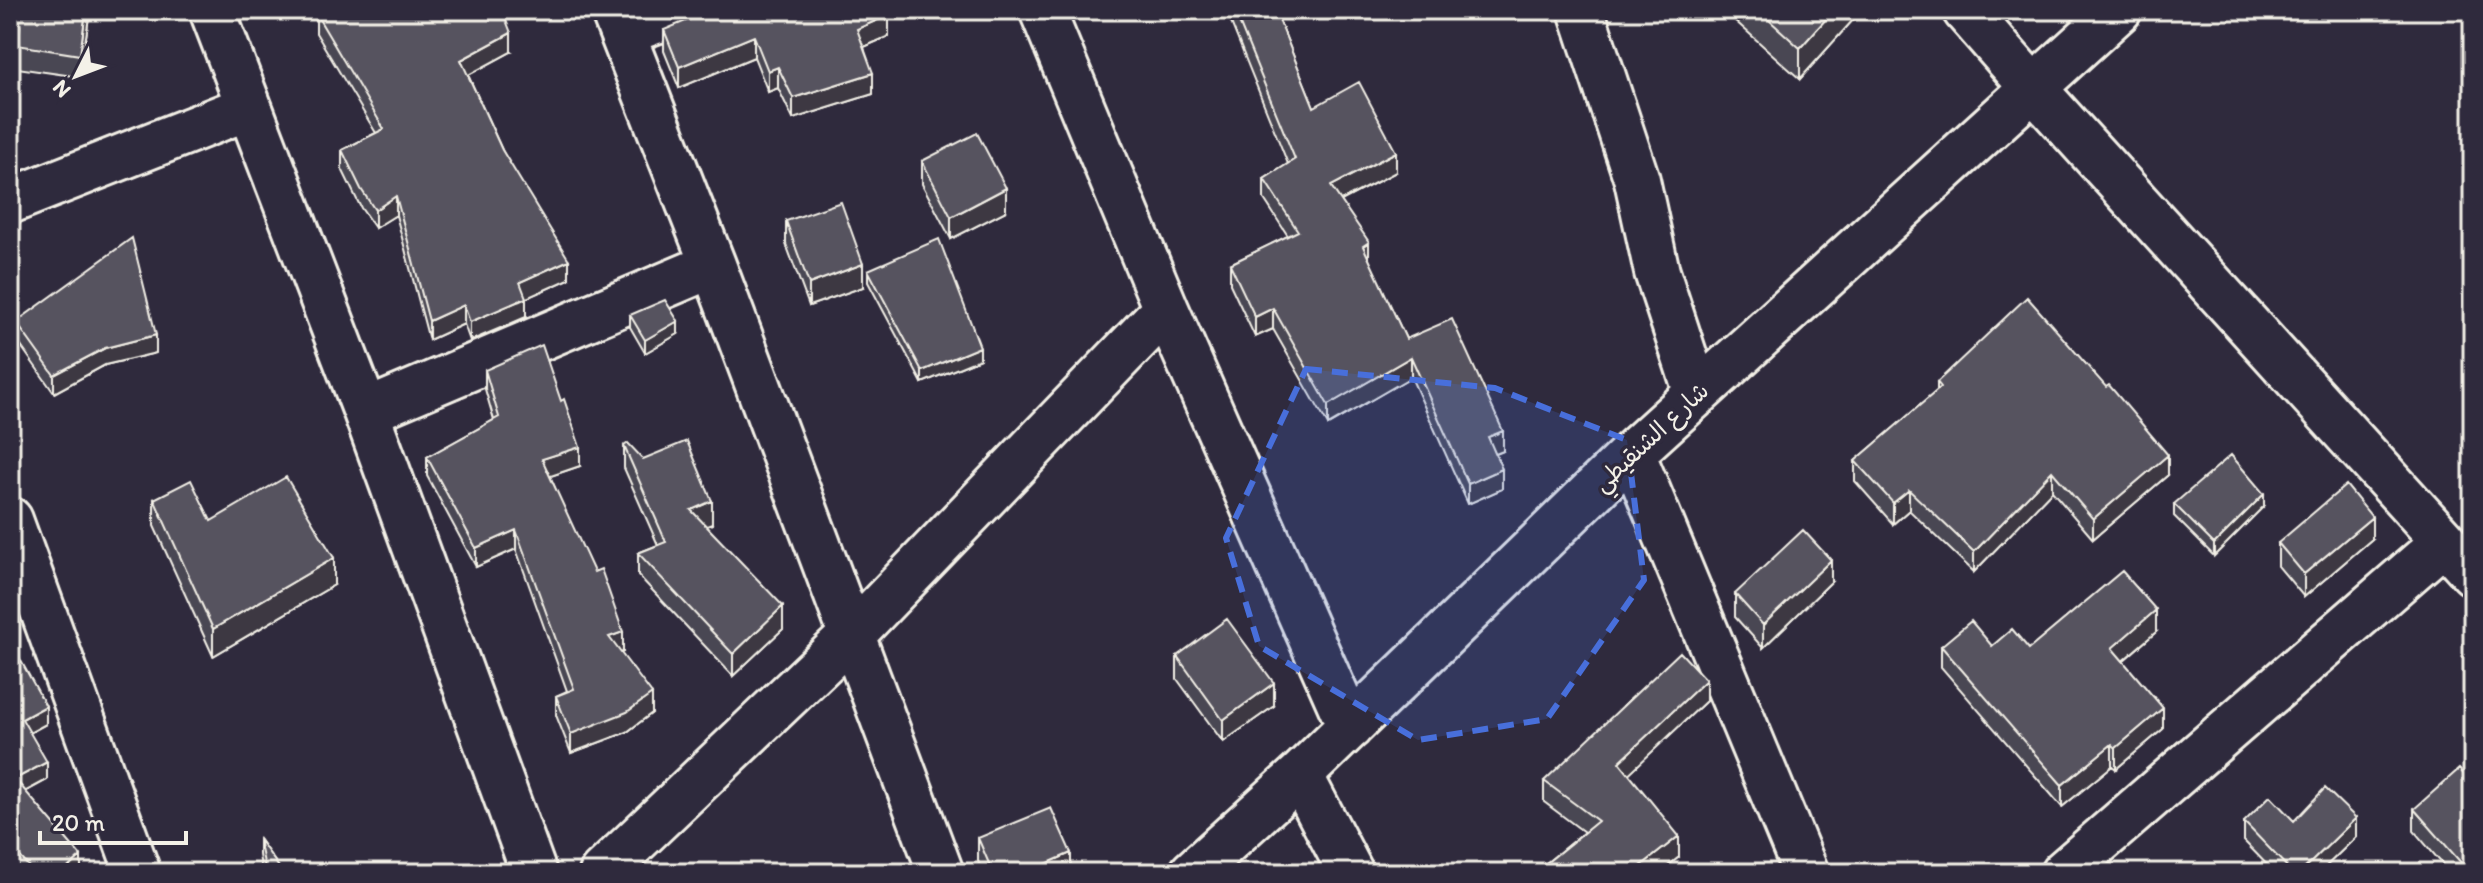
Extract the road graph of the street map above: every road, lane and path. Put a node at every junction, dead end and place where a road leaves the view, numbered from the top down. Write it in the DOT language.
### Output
graph roads {
  1 [pos="212,10"];
  2 [pos="685,10"];
  3 [pos="1042,10"];
  4 [pos="1581,10"];
  5 [pos="1965,10"];
  6 [pos="2119,10"];
  7 [pos="617,22"];
  8 [pos="2034,89"];
  9 [pos="249,107"];
  10 [pos="10,201"];
  11 [pos="713,265"];
  12 [pos="1166,309"];
  13 [pos="1697,394"];
  14 [pos="366,412"];
  15 [pos="1632,453"];
  16 [pos="13,538"];
  17 [pos="2458,558"];
  18 [pos="852,635"];
  19 [pos="1350,727"];
  20 [pos="1300,775"];
  21 [pos="138,873"];
  22 [pos="534,873"];
  23 [pos="602,873"];
  24 [pos="941,873"];
  25 [pos="1192,873"];
  26 [pos="1351,873"];
  27 [pos="1806,873"];
  28 [pos="2063,873"];
  1 -- 9 [label="street"];
  2 -- 7 [label="street"];
  3 -- 12 [label="street"];
  4 -- 13 [label="street"];
  5 -- 8 [label="street"];
  6 -- 8 [label="street, شارع الشنقيطي"];
  7 -- 11 [label="street"];
  8 -- 13 [label="street, شارع الشنقيطي"];
  8 -- 17 [label="street"];
  9 -- 10 [label="street"];
  9 -- 14 [label="street"];
  11 -- 14 [label="street"];
  11 -- 18 [label="street"];
  12 -- 18 [label="street"];
  12 -- 19 [label="street"];
  13 -- 15 [label="street, شارع الشنقيطي"];
  14 -- 22 [label="street"];
  15 -- 19 [label="street, شارع الشنقيطي"];
  15 -- 27 [label="street"];
  16 -- 21 [label="street"];
  17 -- 28 [label="street"];
  18 -- 23 [label="street"];
  18 -- 24 [label="street"];
  19 -- 20 [label="street, شارع الشنقيطي"];
  20 -- 25 [label="street, شارع الشنقيطي"];
  20 -- 26 [label="street"];
}
